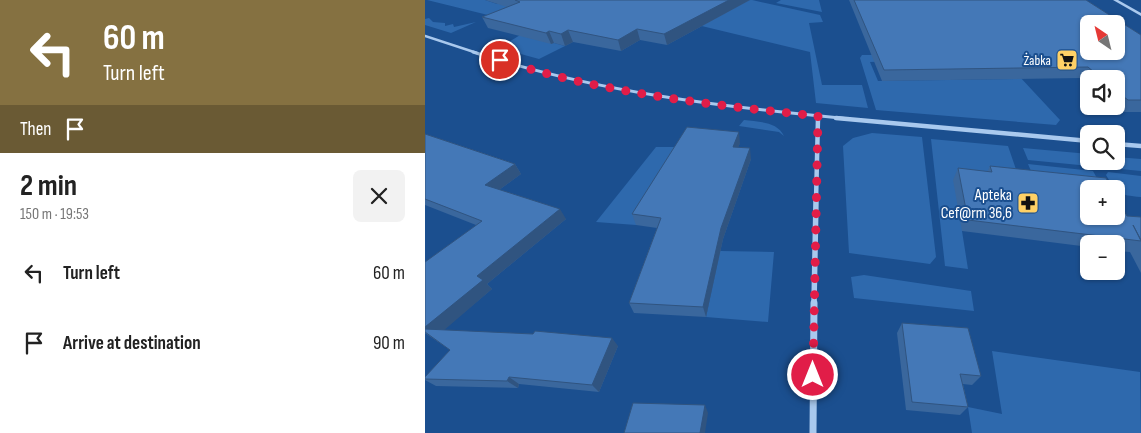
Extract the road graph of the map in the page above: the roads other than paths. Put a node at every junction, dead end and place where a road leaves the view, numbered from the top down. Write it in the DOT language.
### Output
graph roads {
  1 [pos="1115,0"];
  2 [pos="1141,16"];
  3 [pos="425,36"];
  4 [pos="818,116"];
  5 [pos="1080,140"];
  6 [pos="1125,145"];
  7 [pos="1141,146"];
  8 [pos="813,433"];
  1 -- 2 [label="street"];
  3 -- 4 [label="street"];
  4 -- 5 [label="street"];
  4 -- 8 [label="street"];
  6 -- 7 [label="street"];
}
